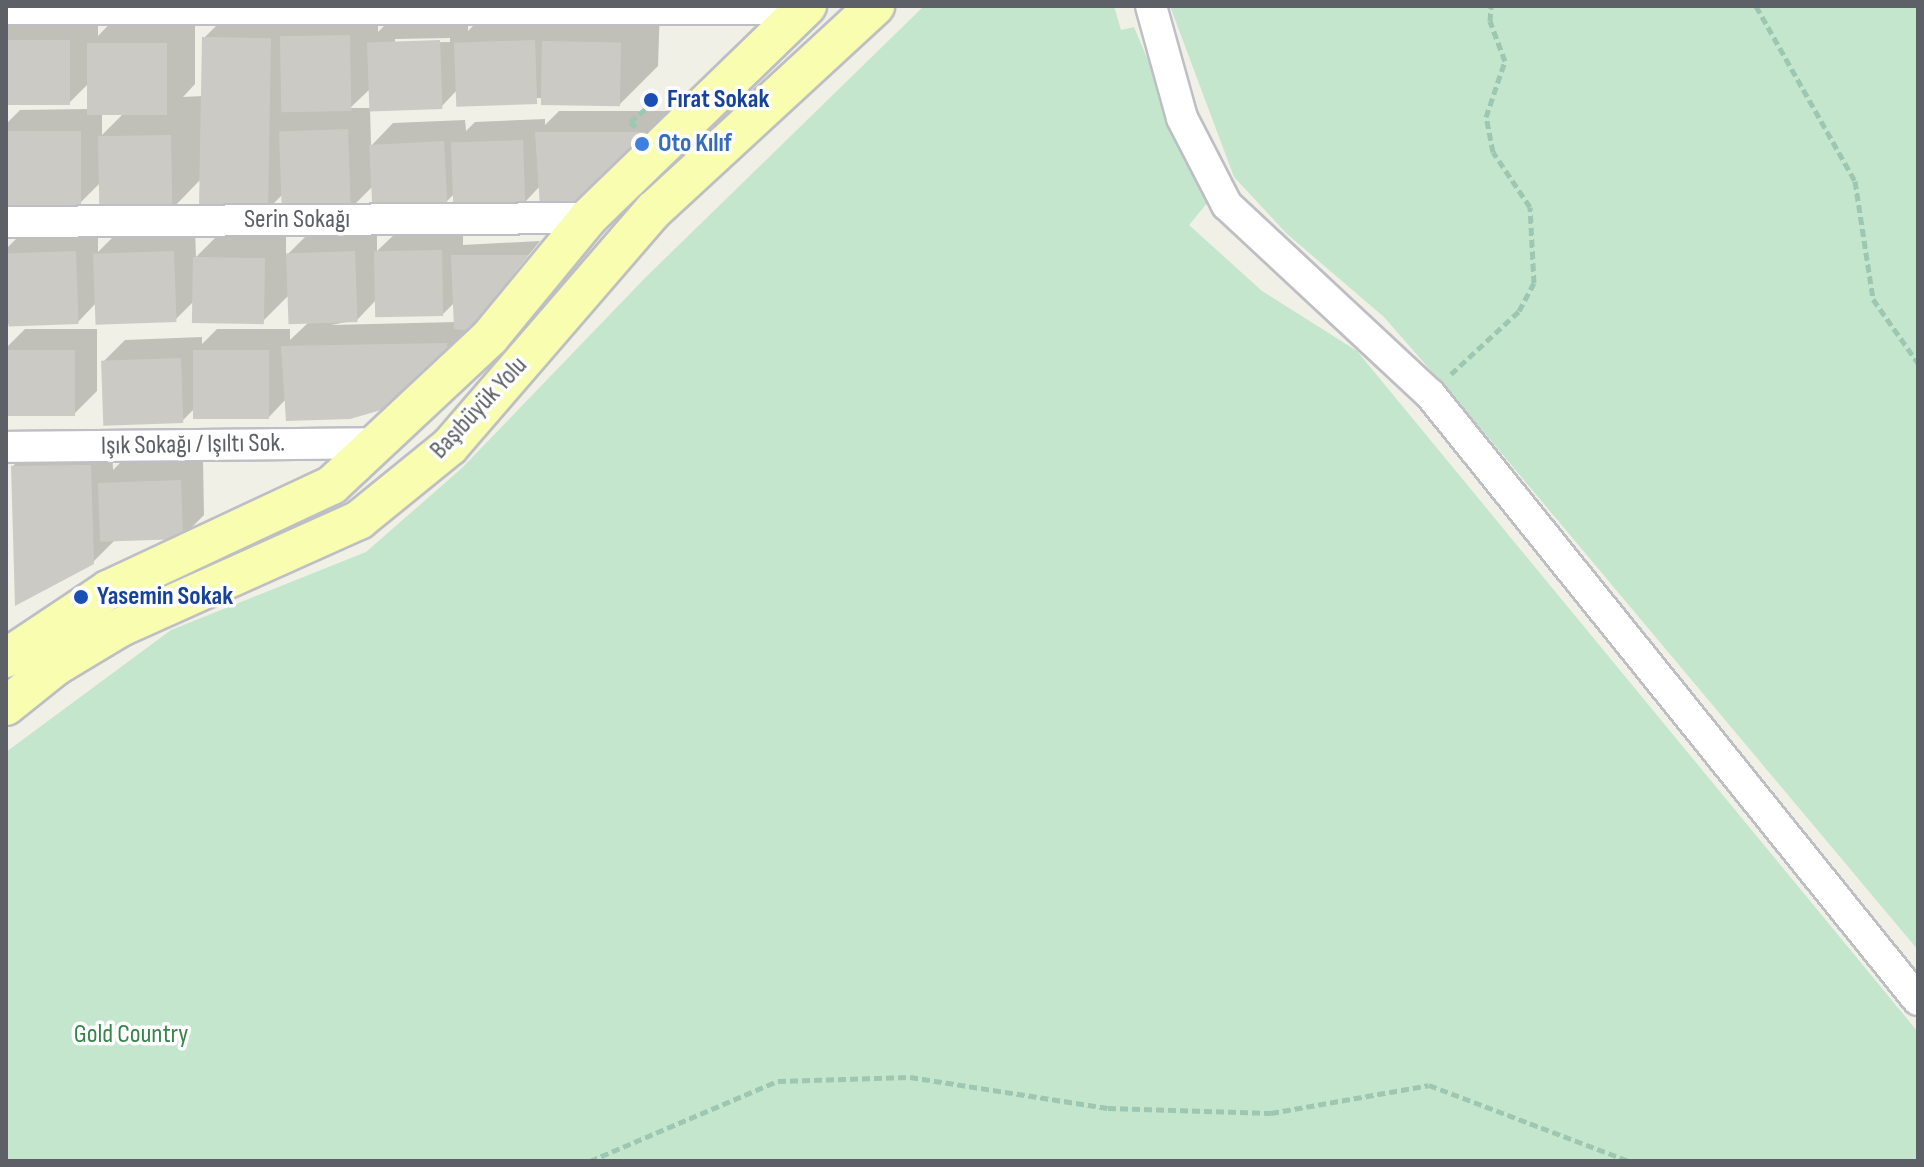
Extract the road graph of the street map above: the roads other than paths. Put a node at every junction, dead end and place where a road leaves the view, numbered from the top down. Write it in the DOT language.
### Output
graph roads {
  1 [pos="875,6"];
  2 [pos="1151,6"];
  3 [pos="805,8"];
  4 [pos="6,9"];
  5 [pos="588,218"];
  6 [pos="6,222"];
  7 [pos="380,443"];
  8 [pos="6,447"];
  9 [pos="6,658"];
  10 [pos="6,706"];
  11 [pos="1918,1000"];
  1 -- 10 [label="main road, Başıbüyük Yolu"];
  2 -- 11 [label="street"];
  3 -- 4 [label="street"];
  3 -- 5 [label="main road, Başıbüyük Yolu"];
  5 -- 6 [label="street, Serin Sokağı"];
  5 -- 7 [label="main road, Başıbüyük Yolu"];
  7 -- 8 [label="street, Işık Sokağı / Işıltı Sok."];
  7 -- 9 [label="main road, Başıbüyük Yolu"];
}
